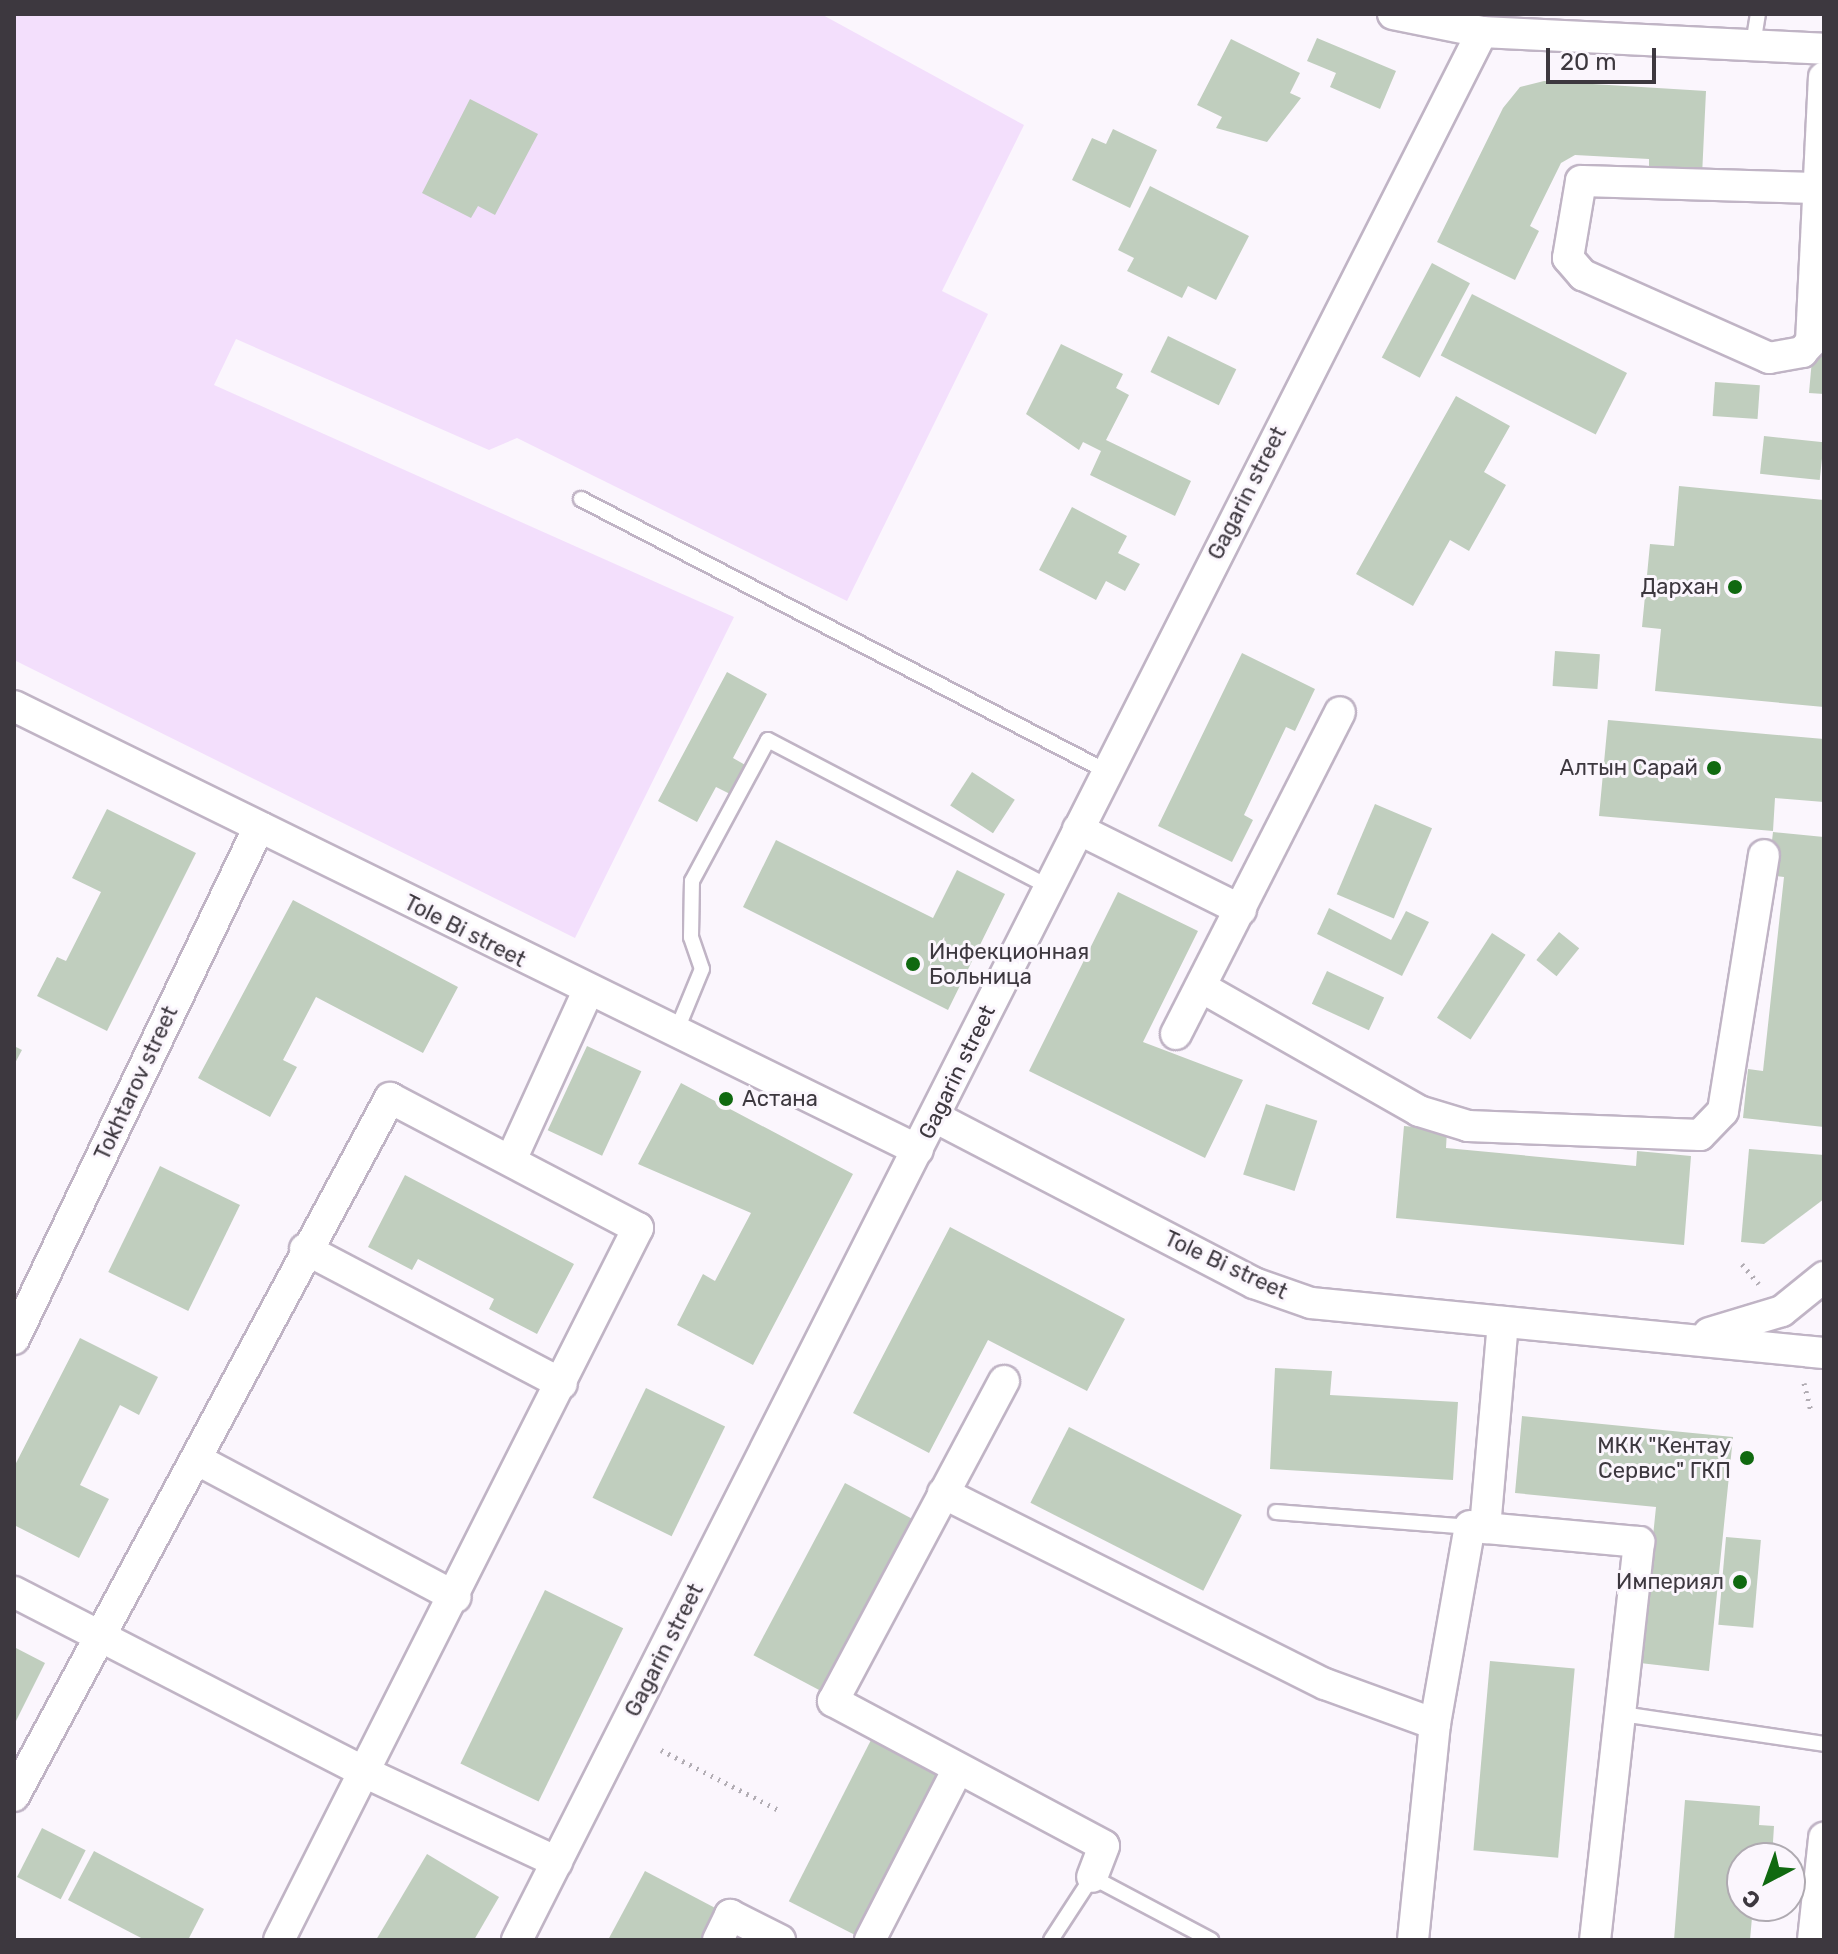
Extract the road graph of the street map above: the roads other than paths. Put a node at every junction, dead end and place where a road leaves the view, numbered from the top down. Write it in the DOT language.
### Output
graph roads {
  1 [pos="1393,14"];
  2 [pos="1758,14"];
  3 [pos="1482,32"];
  4 [pos="1753,45"];
  5 [pos="1824,49"];
  6 [pos="1824,77"];
  7 [pos="1816,188"];
  8 [pos="581,499"];
  9 [pos="14,706"];
  10 [pos="1340,712"];
  11 [pos="1106,771"];
  12 [pos="259,827"];
  13 [pos="1078,829"];
  14 [pos="1764,855"];
  15 [pos="1049,887"];
  16 [pos="1241,910"];
  17 [pos="1201,987"];
  18 [pos="587,993"];
  19 [pos="676,1033"];
  20 [pos="1176,1034"];
  21 [pos="935,1117"];
  22 [pos="918,1150"];
  23 [pos="511,1160"];
  24 [pos="305,1249"];
  25 [pos="1824,1277"];
  26 [pos="1503,1322"];
  27 [pos="1687,1337"];
  28 [pos="14,1339"];
  29 [pos="1824,1353"];
  30 [pos="1004,1381"];
  31 [pos="562,1384"];
  32 [pos="196,1459"];
  33 [pos="943,1493"];
  34 [pos="1276,1512"];
  35 [pos="1478,1527"];
  36 [pos="14,1592"];
  37 [pos="456,1597"];
  38 [pos="97,1634"];
  39 [pos="1622,1714"];
  40 [pos="1435,1724"];
  41 [pos="1824,1744"];
  42 [pos="958,1769"];
  43 [pos="364,1772"];
  44 [pos="14,1796"];
  45 [pos="1824,1838"];
  46 [pos="557,1862"];
  47 [pos="1092,1877"];
  48 [pos="279,1940"];
  49 [pos="517,1940"];
  50 [pos="718,1940"];
  51 [pos="780,1940"];
  52 [pos="870,1940"];
  53 [pos="1051,1940"];
  54 [pos="1211,1940"];
  55 [pos="1413,1940"];
  56 [pos="1595,1940"];
  57 [pos="1813,1940"];
  1 -- 3 [label="street"];
  2 -- 4 [label="lane"];
  3 -- 4 [label="street"];
  3 -- 11 [label="street, Gagarin street"];
  4 -- 5 [label="street"];
  6 -- 7 [label="street"];
  7 -- 7 [label="street"];
  8 -- 11 [label="lane"];
  9 -- 12 [label="street, Tole Bi street"];
  10 -- 16 [label="street"];
  11 -- 13 [label="street, Gagarin street"];
  12 -- 18 [label="street, Tole Bi street"];
  12 -- 28 [label="street, Tokhtarov street"];
  13 -- 15 [label="street, Gagarin street"];
  13 -- 16 [label="street"];
  14 -- 17 [label="street"];
  15 -- 19 [label="lane"];
  15 -- 21 [label="street, Gagarin street"];
  16 -- 17 [label="street"];
  17 -- 20 [label="street"];
  18 -- 19 [label="street, Tole Bi street"];
  18 -- 23 [label="street"];
  19 -- 22 [label="street, Tole Bi street"];
  21 -- 22 [label="street, Gagarin street"];
  21 -- 26 [label="street, Tole Bi street"];
  22 -- 46 [label="street, Gagarin street"];
  23 -- 24 [label="street"];
  23 -- 31 [label="street"];
  24 -- 31 [label="street"];
  24 -- 32 [label="street"];
  25 -- 27 [label="street, Tole Bi street"];
  26 -- 27 [label="street, Tole Bi street"];
  26 -- 35 [label="street"];
  27 -- 29 [label="street, Tole Bi street"];
  30 -- 33 [label="street"];
  31 -- 37 [label="street"];
  32 -- 37 [label="street"];
  32 -- 38 [label="street"];
  33 -- 40 [label="street"];
  33 -- 42 [label="street"];
  34 -- 35 [label="lane"];
  35 -- 39 [label="street"];
  35 -- 40 [label="street"];
  36 -- 38 [label="street"];
  37 -- 43 [label="street"];
  38 -- 43 [label="street"];
  38 -- 44 [label="street"];
  39 -- 41 [label="lane"];
  39 -- 56 [label="street"];
  40 -- 55 [label="street"];
  42 -- 47 [label="street"];
  42 -- 52 [label="street"];
  43 -- 46 [label="street"];
  43 -- 48 [label="street"];
  45 -- 57 [label="street"];
  46 -- 49 [label="street, Gagarin street"];
  47 -- 53 [label="lane"];
  47 -- 54 [label="lane"];
  50 -- 51 [label="street"];
}
